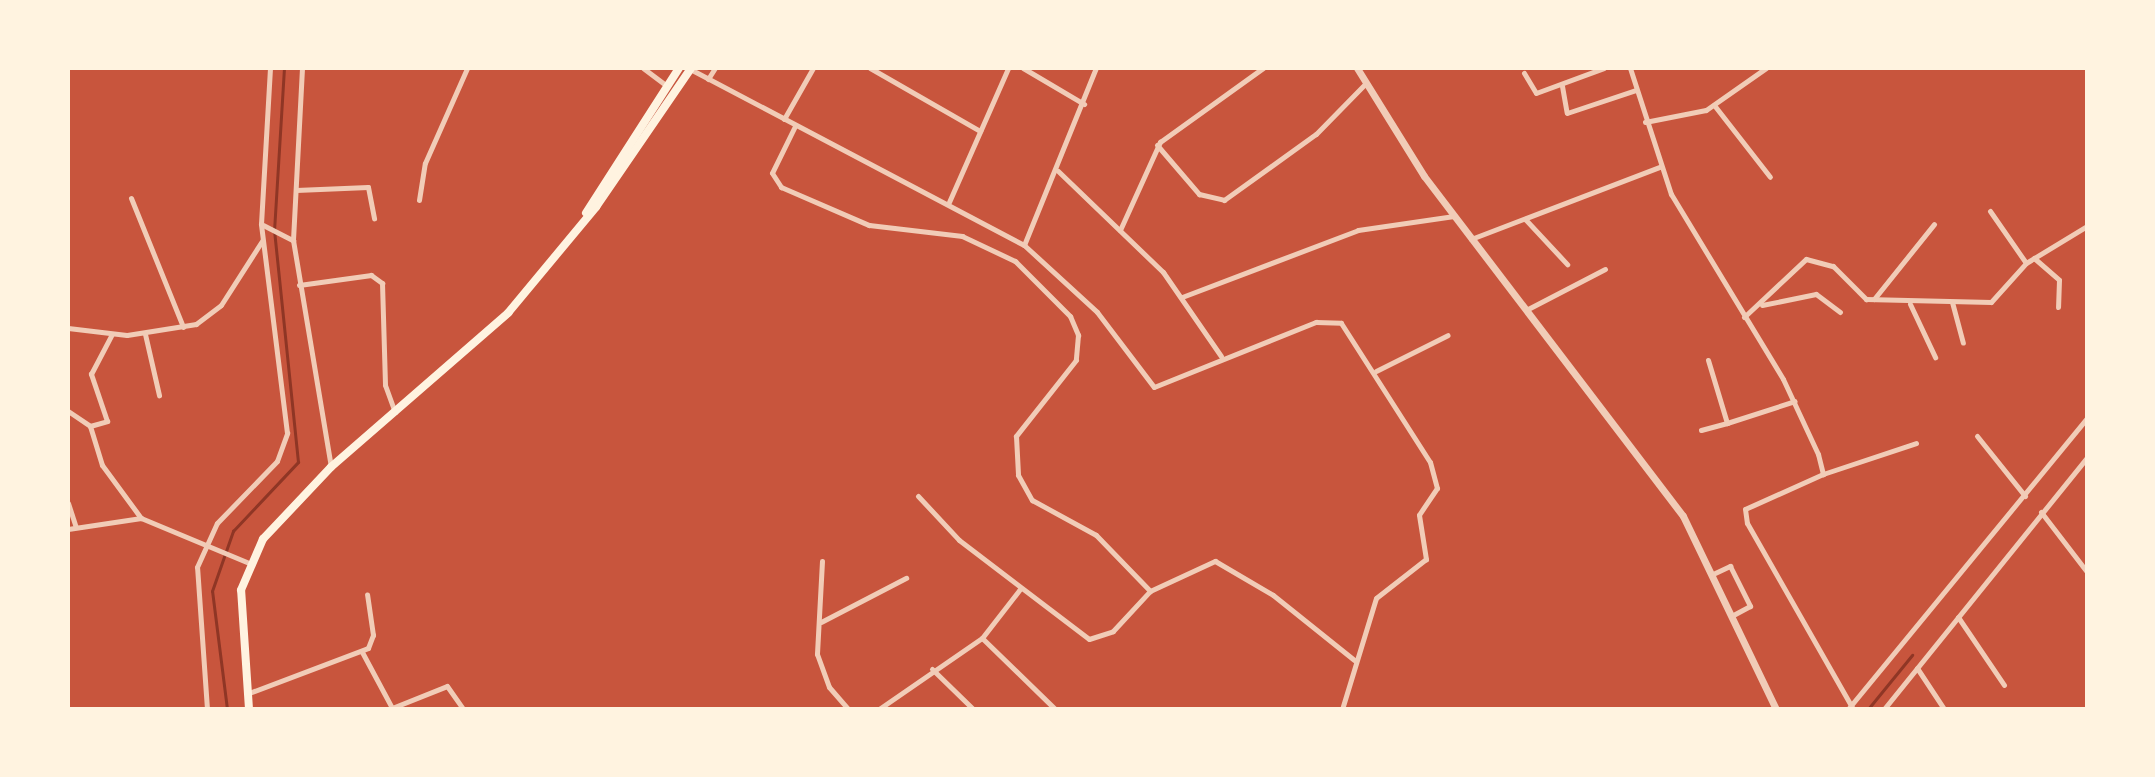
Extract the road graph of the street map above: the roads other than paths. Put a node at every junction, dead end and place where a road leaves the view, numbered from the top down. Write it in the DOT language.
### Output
graph roads {
  1 [pos="270,68"];
  2 [pos="302,68"];
  3 [pos="467,68"];
  4 [pos="643,68"];
  5 [pos="691,68"];
  6 [pos="715,68"];
  7 [pos="813,68"];
  8 [pos="870,68"];
  9 [pos="1008,68"];
  10 [pos="1023,68"];
  11 [pos="1096,68"];
  12 [pos="1263,68"];
  13 [pos="1357,68"];
  14 [pos="1602,68"];
  15 [pos="1630,68"];
  16 [pos="1766,68"];
  17 [pos="677,72"];
  18 [pos="1524,73"];
  19 [pos="708,79"];
  20 [pos="1366,83"];
  21 [pos="667,86"];
  22 [pos="1562,86"];
  23 [pos="1636,90"];
  24 [pos="1084,104"];
  25 [pos="1714,105"];
  26 [pos="784,119"];
  27 [pos="1645,122"];
  28 [pos="795,126"];
  29 [pos="980,131"];
  30 [pos="1157,145"];
  31 [pos="1660,167"];
  32 [pos="1058,171"];
  33 [pos="1770,177"];
  34 [pos="296,190"];
  35 [pos="131,198"];
  36 [pos="419,200"];
  37 [pos="948,203"];
  38 [pos="1990,211"];
  39 [pos="1454,216"];
  40 [pos="374,218"];
  41 [pos="584,218"];
  42 [pos="1525,219"];
  43 [pos="261,224"];
  44 [pos="1934,224"];
  45 [pos="2087,226"];
  46 [pos="1120,230"];
  47 [pos="1470,239"];
  48 [pos="290,240"];
  49 [pos="262,241"];
  50 [pos="1024,245"];
  51 [pos="2034,258"];
  52 [pos="2026,263"];
  53 [pos="1567,264"];
  54 [pos="1605,269"];
  55 [pos="299,285"];
  56 [pos="1182,297"];
  57 [pos="1873,300"];
  58 [pos="1952,302"];
  59 [pos="1910,304"];
  60 [pos="1762,305"];
  61 [pos="2058,307"];
  62 [pos="1525,310"];
  63 [pos="1840,312"];
  64 [pos="1744,317"];
  65 [pos="183,327"];
  66 [pos="68,328"];
  67 [pos="112,334"];
  68 [pos="145,334"];
  69 [pos="1448,335"];
  70 [pos="1963,343"];
  71 [pos="1221,356"];
  72 [pos="1935,357"];
  73 [pos="1708,360"];
  74 [pos="1376,371"];
  75 [pos="159,395"];
  76 [pos="1795,401"];
  77 [pos="68,411"];
  78 [pos="395,412"];
  79 [pos="2087,418"];
  80 [pos="1727,423"];
  81 [pos="90,426"];
  82 [pos="1701,430"];
  83 [pos="1977,436"];
  84 [pos="1916,443"];
  85 [pos="2087,457"];
  86 [pos="331,467"];
  87 [pos="1823,474"];
  88 [pos="918,496"];
  89 [pos="2025,496"];
  90 [pos="68,503"];
  91 [pos="2041,512"];
  92 [pos="141,518"];
  93 [pos="76,527"];
  94 [pos="68,529"];
  95 [pos="206,546"];
  96 [pos="822,561"];
  97 [pos="249,563"];
  98 [pos="2087,572"];
  99 [pos="1715,573"];
  100 [pos="906,578"];
  101 [pos="1020,589"];
  102 [pos="1150,591"];
  103 [pos="367,594"];
  104 [pos="1733,615"];
  105 [pos="1958,617"];
  106 [pos="820,622"];
  107 [pos="982,638"];
  108 [pos="362,652"];
  109 [pos="1354,660"];
  110 [pos="1917,668"];
  111 [pos="932,669"];
  112 [pos="2004,685"];
  113 [pos="249,693"];
  114 [pos="1851,708"];
  115 [pos="207,709"];
  116 [pos="249,709"];
  117 [pos="463,709"];
  118 [pos="848,709"];
  119 [pos="879,709"];
  120 [pos="973,709"];
  121 [pos="1055,709"];
  122 [pos="1342,709"];
  123 [pos="1776,709"];
  124 [pos="1884,709"];
  125 [pos="1944,709"];
  1 -- 43 [label="street"];
  2 -- 34 [label="street"];
  3 -- 36 [label="street"];
  4 -- 21 [label="street"];
  5 -- 17 [label="main road"];
  5 -- 19 [label="street"];
  5 -- 41 [label="main road"];
  6 -- 19 [label="street"];
  7 -- 26 [label="street"];
  8 -- 29 [label="street"];
  9 -- 29 [label="street"];
  10 -- 24 [label="street"];
  11 -- 24 [label="street"];
  12 -- 30 [label="street"];
  13 -- 20 [label="street"];
  14 -- 22 [label="street"];
  15 -- 23 [label="street"];
  16 -- 25 [label="street"];
  17 -- 21 [label="main road"];
  18 -- 22 [label="street"];
  19 -- 26 [label="street"];
  20 -- 30 [label="street"];
  20 -- 39 [label="street"];
  21 -- 41 [label="main road"];
  22 -- 23 [label="street"];
  23 -- 27 [label="street"];
  24 -- 32 [label="street"];
  25 -- 27 [label="street"];
  25 -- 33 [label="street"];
  26 -- 28 [label="street"];
  27 -- 31 [label="street"];
  28 -- 37 [label="street"];
  28 -- 102 [label="street"];
  29 -- 37 [label="street"];
  30 -- 46 [label="street"];
  31 -- 42 [label="street"];
  31 -- 64 [label="street"];
  32 -- 46 [label="street"];
  32 -- 50 [label="street"];
  34 -- 40 [label="street"];
  34 -- 48 [label="street"];
  35 -- 65 [label="street"];
  37 -- 50 [label="street"];
  38 -- 52 [label="street"];
  39 -- 47 [label="street"];
  39 -- 56 [label="street"];
  41 -- 78 [label="main road"];
  42 -- 47 [label="street"];
  42 -- 53 [label="street"];
  43 -- 48 [label="street"];
  43 -- 49 [label="street"];
  44 -- 57 [label="street"];
  45 -- 51 [label="street"];
  46 -- 56 [label="street"];
  47 -- 62 [label="street"];
  48 -- 55 [label="street"];
  49 -- 65 [label="street"];
  49 -- 95 [label="street"];
  50 -- 71 [label="street"];
  51 -- 52 [label="street"];
  51 -- 61 [label="street"];
  52 -- 58 [label="street"];
  54 -- 62 [label="street"];
  55 -- 78 [label="street"];
  55 -- 86 [label="street"];
  56 -- 71 [label="street"];
  57 -- 59 [label="street"];
  57 -- 60 [label="street"];
  58 -- 59 [label="street"];
  58 -- 70 [label="street"];
  59 -- 72 [label="street"];
  60 -- 63 [label="street"];
  60 -- 64 [label="street"];
  62 -- 99 [label="street"];
  64 -- 76 [label="street"];
  65 -- 68 [label="street"];
  66 -- 67 [label="street"];
  67 -- 68 [label="street"];
  67 -- 81 [label="street"];
  68 -- 75 [label="street"];
  69 -- 74 [label="street"];
  71 -- 74 [label="street"];
  73 -- 80 [label="street"];
  74 -- 109 [label="street"];
  76 -- 80 [label="street"];
  76 -- 87 [label="street"];
  77 -- 81 [label="street"];
  78 -- 86 [label="main road"];
  79 -- 89 [label="street"];
  80 -- 82 [label="street"];
  81 -- 92 [label="street"];
  83 -- 89 [label="street"];
  84 -- 87 [label="street"];
  85 -- 91 [label="street"];
  86 -- 97 [label="main road"];
  87 -- 114 [label="street"];
  88 -- 101 [label="street"];
  89 -- 114 [label="street"];
  90 -- 93 [label="street"];
  91 -- 98 [label="street"];
  91 -- 105 [label="street"];
  92 -- 93 [label="street"];
  92 -- 95 [label="street"];
  93 -- 94 [label="street"];
  95 -- 97 [label="street"];
  95 -- 115 [label="street"];
  96 -- 106 [label="street"];
  97 -- 113 [label="main road"];
  99 -- 104 [label="street"];
  99 -- 104 [label="street"];
  100 -- 106 [label="street"];
  101 -- 102 [label="street"];
  101 -- 107 [label="street"];
  102 -- 109 [label="street"];
  103 -- 108 [label="street"];
  104 -- 123 [label="street"];
  105 -- 110 [label="street"];
  105 -- 112 [label="street"];
  106 -- 118 [label="street"];
  107 -- 111 [label="street"];
  107 -- 121 [label="street"];
  108 -- 113 [label="street"];
  108 -- 117 [label="street"];
  109 -- 122 [label="street"];
  110 -- 124 [label="street"];
  110 -- 125 [label="street"];
  111 -- 119 [label="street"];
  111 -- 120 [label="street"];
  113 -- 116 [label="main road"];
}
